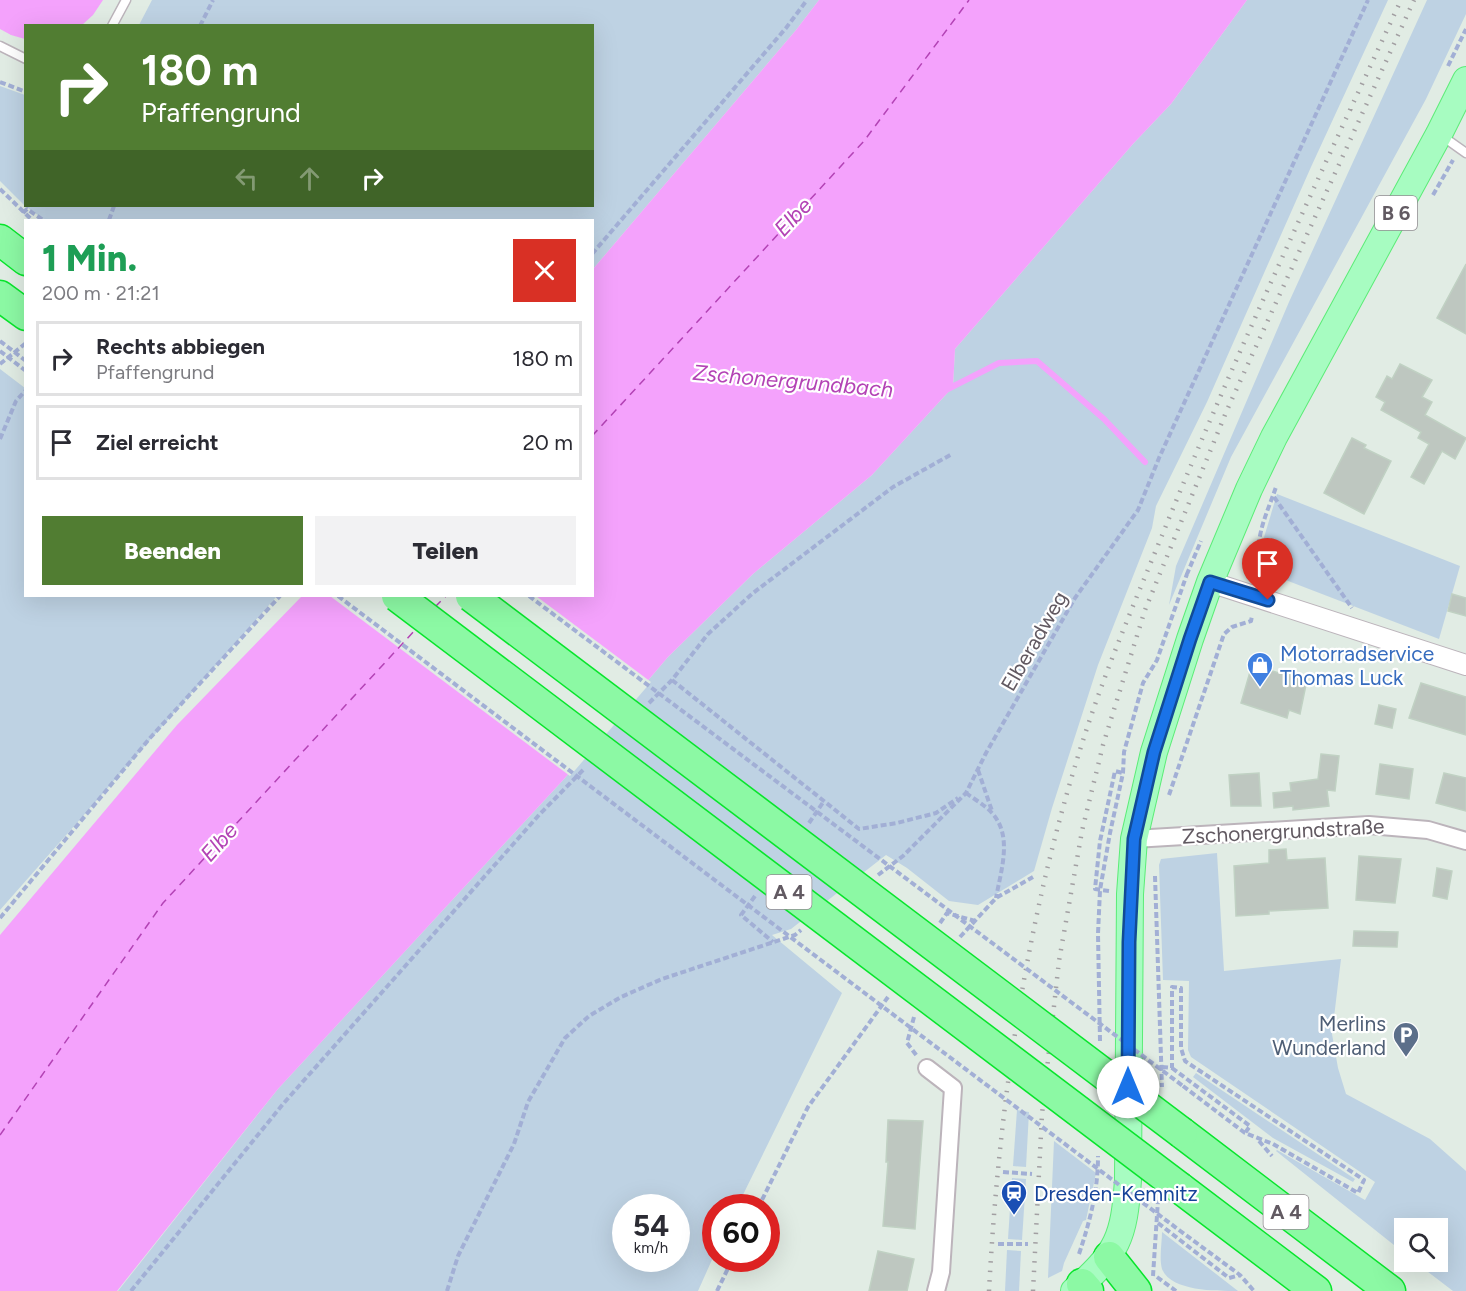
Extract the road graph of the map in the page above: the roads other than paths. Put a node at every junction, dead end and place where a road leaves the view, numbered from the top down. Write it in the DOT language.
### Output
graph roads {
  1 [pos="126,0"];
  2 [pos="113,24"];
  3 [pos="0,46"];
  4 [pos="24,58"];
  5 [pos="1466,80"];
  6 [pos="1439,135"];
  7 [pos="1466,153"];
  8 [pos="0,240"];
  9 [pos="24,258"];
  10 [pos="1210,582"];
  11 [pos="398,597"];
  12 [pos="472,597"];
  13 [pos="1466,665"];
  14 [pos="1134,839"];
  15 [pos="1466,840"];
  16 [pos="927,1068"];
  17 [pos="1109,1257"];
  18 [pos="1145,1283"];
  19 [pos="1082,1289"];
  20 [pos="936,1291"];
  21 [pos="1316,1291"];
  22 [pos="1390,1291"];
  1 -- 2 [label="lane"];
  3 -- 4 [label="lane"];
  5 -- 6 [label="main road, B 6"];
  6 -- 7 [label="lane"];
  6 -- 10 [label="main road, B 6"];
  8 -- 9 [label="highway"];
  10 -- 13 [label="street"];
  10 -- 14 [label="main road, B 6"];
  11 -- 21 [label="highway, A 4, bridge"];
  12 -- 22 [label="highway, A 4, bridge"];
  14 -- 15 [label="street, Zschonergrundstraße"];
  14 -- 17 [label="main road, B 6"];
  16 -- 20 [label="street"];
  17 -- 18 [label="highway"];
  17 -- 19 [label="main road, B 6"];
}
